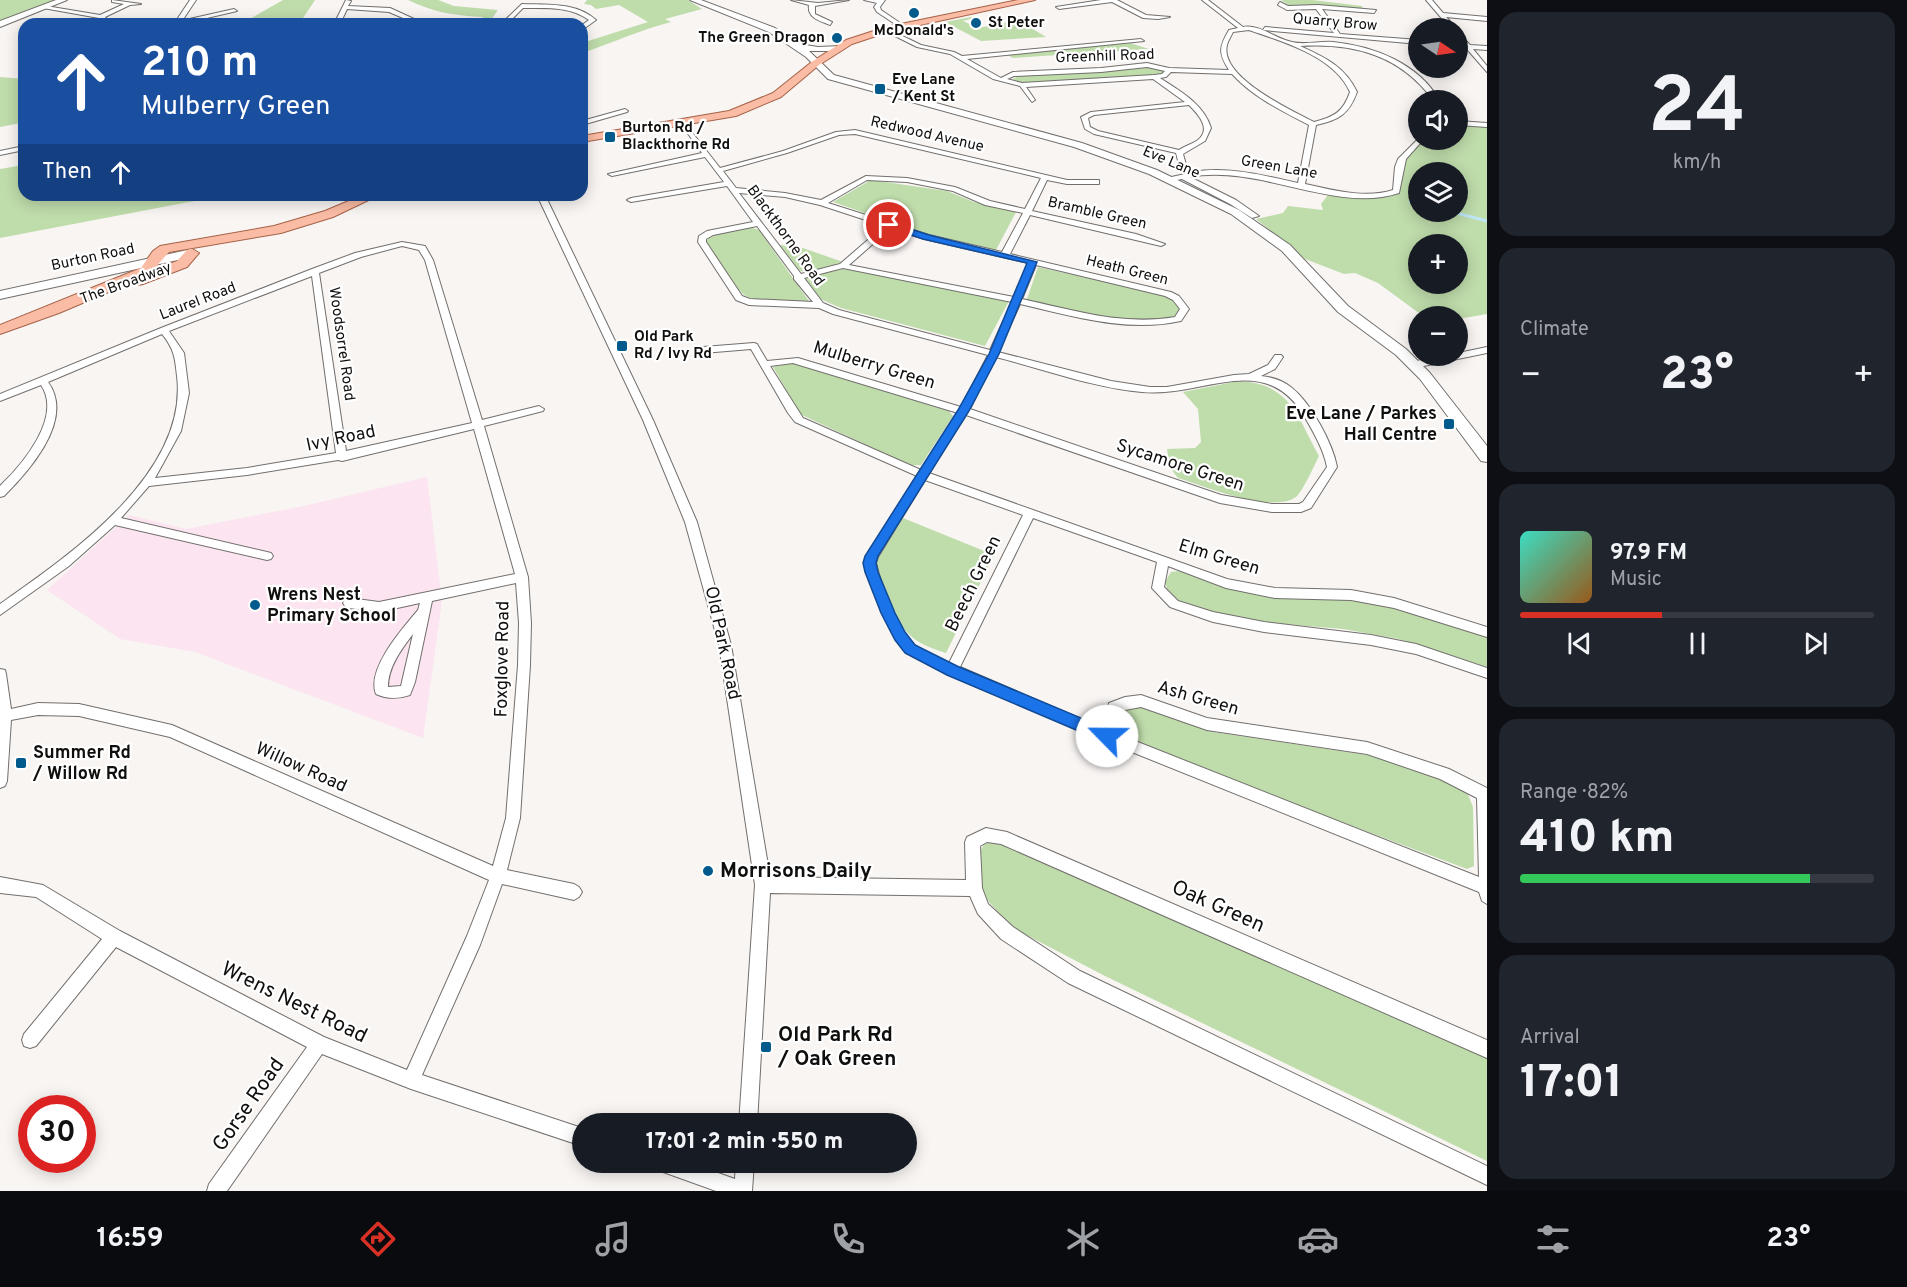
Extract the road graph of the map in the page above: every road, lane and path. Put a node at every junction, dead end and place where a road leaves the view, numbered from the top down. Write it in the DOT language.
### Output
graph roads {
  1 [pos="63,0"];
  2 [pos="193,0"];
  3 [pos="348,0"];
  4 [pos="581,0"];
  5 [pos="694,0"];
  6 [pos="794,0"];
  7 [pos="846,0"];
  8 [pos="867,0"];
  9 [pos="1031,0"];
  10 [pos="1114,0"];
  11 [pos="1205,0"];
  12 [pos="1429,0"];
  13 [pos="114,1"];
  14 [pos="881,1"];
  15 [pos="1280,3"];
  16 [pos="128,4"];
  17 [pos="138,4"];
  18 [pos="812,5"];
  19 [pos="344,7"];
  20 [pos="1059,7"];
  21 [pos="46,8"];
  22 [pos="1318,8"];
  23 [pos="574,9"];
  24 [pos="1369,10"];
  25 [pos="234,11"];
  26 [pos="1443,15"];
  27 [pos="100,17"];
  28 [pos="1167,17"];
  29 [pos="181,18"];
  30 [pos="211,18"];
  31 [pos="339,18"];
  32 [pos="410,18"];
  33 [pos="510,18"];
  34 [pos="1445,18"];
  35 [pos="1487,19"];
  36 [pos="830,23"];
  37 [pos="0,24"];
  38 [pos="588,24"];
  39 [pos="903,27"];
  40 [pos="1245,28"];
  41 [pos="886,30"];
  42 [pos="1338,35"];
  43 [pos="1142,41"];
  44 [pos="1408,41"];
  45 [pos="1294,45"];
  46 [pos="798,46"];
  47 [pos="1468,46"];
  48 [pos="1468,47"];
  49 [pos="839,48"];
  50 [pos="1487,48"];
  51 [pos="960,58"];
  52 [pos="816,63"];
  53 [pos="1169,70"];
  54 [pos="1487,70"];
  55 [pos="1233,72"];
  56 [pos="801,75"];
  57 [pos="831,77"];
  58 [pos="1154,77"];
  59 [pos="1001,80"];
  60 [pos="1022,85"];
  61 [pos="1428,90"];
  62 [pos="1032,100"];
  63 [pos="1190,102"];
  64 [pos="617,107"];
  65 [pos="588,121"];
  66 [pos="684,124"];
  67 [pos="1313,124"];
  68 [pos="1468,124"];
  69 [pos="1487,125"];
  70 [pos="588,126"];
  71 [pos="597,137"];
  72 [pos="588,138"];
  73 [pos="18,150"];
  74 [pos="1408,150"];
  75 [pos="1180,152"];
  76 [pos="0,153"];
  77 [pos="707,153"];
  78 [pos="720,170"];
  79 [pos="612,174"];
  80 [pos="1045,177"];
  81 [pos="1180,177"];
  82 [pos="1096,182"];
  83 [pos="1301,185"];
  84 [pos="733,187"];
  85 [pos="631,200"];
  86 [pos="359,201"];
  87 [pos="370,201"];
  88 [pos="544,201"];
  89 [pos="822,202"];
  90 [pos="1027,212"];
  91 [pos="1256,216"];
  92 [pos="759,223"];
  93 [pos="889,225"];
  94 [pos="409,244"];
  95 [pos="1161,244"];
  96 [pos="172,248"];
  97 [pos="192,253"];
  98 [pos="1005,255"];
  99 [pos="153,261"];
  100 [pos="1033,262"];
  101 [pos="843,266"];
  102 [pos="121,268"];
  103 [pos="315,271"];
  104 [pos="57,273"];
  105 [pos="797,277"];
  106 [pos="0,285"];
  107 [pos="0,295"];
  108 [pos="1018,300"];
  109 [pos="820,305"];
  110 [pos="41,315"];
  111 [pos="0,330"];
  112 [pos="164,330"];
  113 [pos="703,350"];
  114 [pos="1487,350"];
  115 [pos="994,354"];
  116 [pos="1468,354"];
  117 [pos="1278,357"];
  118 [pos="1408,359"];
  119 [pos="764,364"];
  120 [pos="1415,366"];
  121 [pos="1272,367"];
  122 [pos="1253,376"];
  123 [pos="43,381"];
  124 [pos="1286,387"];
  125 [pos="0,398"];
  126 [pos="539,409"];
  127 [pos="964,411"];
  128 [pos="477,425"];
  129 [pos="342,457"];
  130 [pos="1487,457"];
  131 [pos="923,475"];
  132 [pos="147,482"];
  133 [pos="0,493"];
  134 [pos="1029,514"];
  135 [pos="111,520"];
  136 [pos="267,556"];
  137 [pos="1163,560"];
  138 [pos="522,577"];
  139 [pos="427,598"];
  140 [pos="349,603"];
  141 [pos="0,610"];
  142 [pos="424,612"];
  143 [pos="1487,632"];
  144 [pos="952,670"];
  145 [pos="1487,673"];
  146 [pos="0,674"];
  147 [pos="5,716"];
  148 [pos="1107,736"];
  149 [pos="0,781"];
  150 [pos="1486,794"];
  151 [pos="498,876"];
  152 [pos="0,885"];
  153 [pos="763,885"];
  154 [pos="974,888"];
  155 [pos="1487,891"];
  156 [pos="574,892"];
  157 [pos="114,937"];
  158 [pos="30,1040"];
  159 [pos="319,1044"];
  160 [pos="1487,1049"];
  161 [pos="411,1080"];
  162 [pos="749,1113"];
  163 [pos="572,1134"];
  164 [pos="690,1173"];
  165 [pos="744,1173"];
  166 [pos="1487,1176"];
  167 [pos="216,1191"];
  168 [pos="743,1191"];
  1 -- 21 [label="street"];
  2 -- 29 [label="street"];
  3 -- 19 [label="street"];
  4 -- 23 [label="street"];
  5 -- 46 [label="street"];
  6 -- 18 [label="street"];
  7 -- 18 [label="street"];
  8 -- 14 [label="street"];
  9 -- 39 [label="main road"];
  10 -- 20 [label="street"];
  10 -- 28 [label="street"];
  11 -- 40 [label="street"];
  12 -- 26 [label="street"];
  13 -- 16 [label="street"];
  14 -- 39 [label="street"];
  15 -- 22 [label="street"];
  16 -- 17 [label="street"];
  16 -- 27 [label="street"];
  18 -- 36 [label="street"];
  19 -- 31 [label="street"];
  19 -- 32 [label="street"];
  21 -- 27 [label="street"];
  21 -- 37 [label="street"];
  22 -- 24 [label="street"];
  22 -- 42 [label="street"];
  23 -- 33 [label="street"];
  23 -- 38 [label="street"];
  25 -- 30 [label="street"];
  26 -- 34 [label="street"];
  26 -- 35 [label="street"];
  39 -- 41 [label="main road"];
  40 -- 42 [label="street, Quarry Brow"];
  40 -- 45 [label="street"];
  40 -- 55 [label="street"];
  41 -- 49 [label="main road"];
  41 -- 51 [label="street"];
  42 -- 44 [label="street, Quarry Brow"];
  43 -- 51 [label="street"];
  45 -- 61 [label="street"];
  45 -- 67 [label="street"];
  46 -- 49 [label="street"];
  46 -- 52 [label="street, Eve Lane"];
  47 -- 50 [label="street"];
  48 -- 54 [label="street"];
  49 -- 52 [label="main road"];
  51 -- 59 [label="street, Greenhill Road"];
  52 -- 56 [label="main road"];
  52 -- 57 [label="street, Eve Lane"];
  53 -- 55 [label="street"];
  53 -- 58 [label="street, Greenhill Road"];
  53 -- 59 [label="street, Greenhill Road"];
  55 -- 67 [label="street"];
  56 -- 57 [label="street"];
  56 -- 66 [label="main road"];
  57 -- 81 [label="street, Eve Lane"];
  58 -- 60 [label="street, Greenhill Road"];
  58 -- 63 [label="street"];
  59 -- 60 [label="street, Greenhill Road"];
  60 -- 62 [label="street"];
  63 -- 75 [label="street"];
  63 -- 75 [label="street"];
  64 -- 65 [label="street"];
  66 -- 71 [label="main road"];
  66 -- 77 [label="street, Blackthorne Road"];
  67 -- 83 [label="street"];
  68 -- 69 [label="street"];
  70 -- 71 [label="street"];
  71 -- 72 [label="main road"];
  73 -- 76 [label="street"];
  74 -- 83 [label="street, Green Lane"];
  75 -- 81 [label="street"];
  77 -- 78 [label="street, Blackthorne Road"];
  77 -- 79 [label="street"];
  78 -- 80 [label="street, Redwood Avenue"];
  78 -- 84 [label="street, Blackthorne Road"];
  80 -- 82 [label="street, Redwood Avenue"];
  80 -- 90 [label="street"];
  81 -- 83 [label="street, Green Lane"];
  81 -- 91 [label="street"];
  81 -- 118 [label="street, Eve Lane"];
  84 -- 85 [label="street"];
  84 -- 89 [label="street"];
  84 -- 92 [label="street, Blackthorne Road"];
  86 -- 96 [label="main road"];
  87 -- 97 [label="main road"];
  88 -- 153 [label="street, Old Park Road"];
  89 -- 90 [label="street, Bramble Green"];
  89 -- 93 [label="street"];
  90 -- 95 [label="street, Bramble Green"];
  90 -- 98 [label="street, Bramble Green"];
  92 -- 105 [label="street, Blackthorne Road"];
  92 -- 109 [label="street"];
  93 -- 98 [label="street"];
  93 -- 101 [label="street"];
  94 -- 103 [label="street, Laurel Road"];
  94 -- 128 [label="street, Foxglove Road"];
  96 -- 97 [label="main road, The Broadway"];
  96 -- 99 [label="main road, The Broadway"];
  96 -- 104 [label="street, Burton Road"];
  97 -- 99 [label="street, Burton Road"];
  97 -- 110 [label="main road, The Broadway"];
  98 -- 100 [label="street"];
  99 -- 102 [label="street, Burton Road"];
  99 -- 110 [label="main road, The Broadway"];
  100 -- 108 [label="street"];
  100 -- 108 [label="street, Heath Green"];
  101 -- 105 [label="street"];
  101 -- 108 [label="street"];
  102 -- 104 [label="street"];
  102 -- 107 [label="street, Burton Road"];
  103 -- 112 [label="street, Laurel Road"];
  103 -- 129 [label="street, Woodsorrel Road"];
  104 -- 106 [label="street, Burton Road"];
  105 -- 109 [label="street, Blackthorne Road"];
  108 -- 115 [label="street"];
  109 -- 115 [label="street, Blackthorne Road"];
  110 -- 111 [label="main road, The Broadway"];
  112 -- 123 [label="street, Laurel Road"];
  112 -- 132 [label="street"];
  113 -- 119 [label="street"];
  114 -- 116 [label="street"];
  115 -- 122 [label="street"];
  115 -- 127 [label="street"];
  117 -- 121 [label="street"];
  119 -- 127 [label="street, Mulberry Green"];
  119 -- 131 [label="street"];
  120 -- 130 [label="street, Eve Lane"];
  121 -- 122 [label="street"];
  121 -- 124 [label="street"];
  122 -- 124 [label="street"];
  123 -- 125 [label="street, Laurel Road"];
  123 -- 133 [label="street"];
  124 -- 127 [label="street, Sycamore Green"];
  126 -- 128 [label="street, Ivy Road"];
  127 -- 131 [label="street"];
  128 -- 129 [label="street, Ivy Road"];
  128 -- 138 [label="street, Foxglove Road"];
  129 -- 132 [label="street, Ivy Road"];
  131 -- 134 [label="street"];
  131 -- 144 [label="street"];
  132 -- 135 [label="street"];
  134 -- 137 [label="street"];
  134 -- 144 [label="street, Beech Green"];
  135 -- 136 [label="street"];
  135 -- 141 [label="street"];
  137 -- 143 [label="street, Elm Green"];
  137 -- 145 [label="street, Elm Green"];
  138 -- 139 [label="street"];
  138 -- 151 [label="street, Foxglove Road"];
  139 -- 140 [label="street"];
  139 -- 142 [label="street"];
  142 -- 142 [label="street"];
  144 -- 148 [label="street"];
  146 -- 147 [label="street"];
  147 -- 149 [label="street"];
  147 -- 151 [label="street, Willow Road"];
  148 -- 150 [label="street, Ash Green"];
  148 -- 155 [label="street"];
  150 -- 155 [label="street"];
  151 -- 156 [label="street, Willow Road"];
  151 -- 161 [label="street, Foxglove Road"];
  152 -- 157 [label="street, Wrens Nest Road"];
  153 -- 154 [label="street"];
  153 -- 162 [label="street, Old Park Road"];
  154 -- 160 [label="street, Oak Green"];
  154 -- 166 [label="street, Oak Green"];
  157 -- 158 [label="street"];
  157 -- 159 [label="street, Wrens Nest Road"];
  159 -- 161 [label="street, Wrens Nest Road"];
  159 -- 167 [label="street, Gorse Road"];
  161 -- 163 [label="street, Wrens Nest Road"];
  164 -- 168 [label="street"];
  165 -- 168 [label="street"];
}
